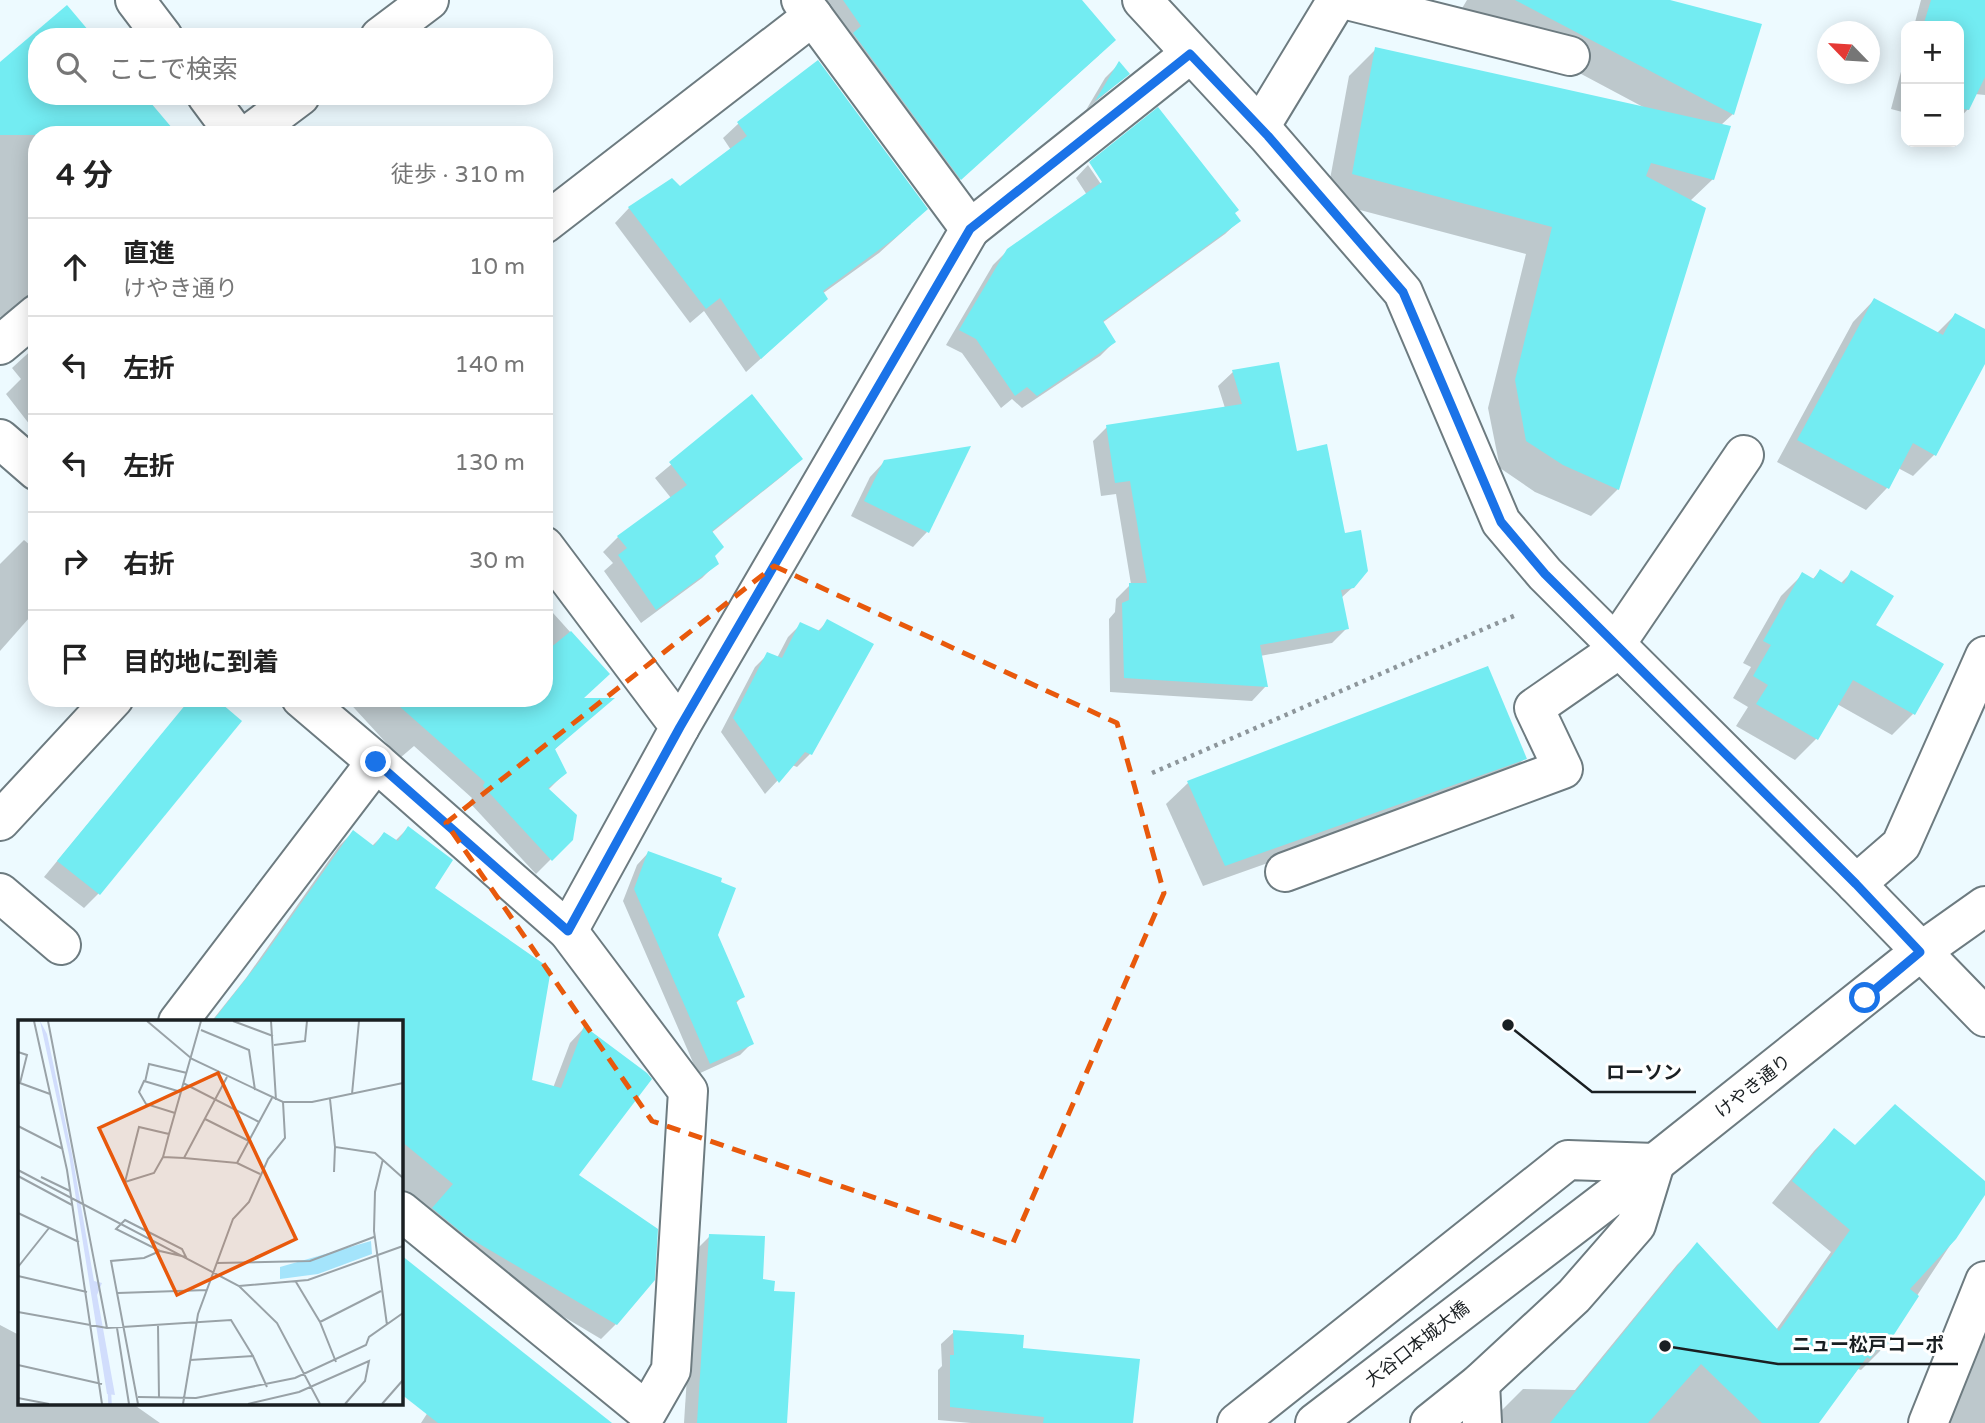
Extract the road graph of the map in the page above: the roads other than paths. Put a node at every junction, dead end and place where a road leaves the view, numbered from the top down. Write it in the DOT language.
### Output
graph roads {
  1 [pos="135,0"];
  2 [pos="429,0"];
  3 [pos="1142,0"];
  4 [pos="1337,0"];
  5 [pos="1347,0"];
  6 [pos="807,8"];
  7 [pos="156,28"];
  8 [pos="392,28"];
  9 [pos="1190,54"];
  10 [pos="1570,56"];
  11 [pos="214,105"];
  12 [pos="288,105"];
  13 [pos="229,126"];
  14 [pos="260,126"];
  15 [pos="1260,127"];
  16 [pos="553,217"];
  17 [pos="970,229"];
  18 [pos="28,322"];
  19 [pos="0,345"];
  20 [pos="1744,455"];
  21 [pos="553,558"];
  22 [pos="1617,647"];
  23 [pos="1985,656"];
  24 [pos="106,707"];
  25 [pos="312,707"];
  26 [pos="680,727"];
  27 [pos="376,762"];
  28 [pos="0,821"];
  29 [pos="1285,872"];
  30 [pos="1856,884"];
  31 [pos="0,893"];
  32 [pos="1985,906"];
  33 [pos="568,931"];
  34 [pos="61,945"];
  35 [pos="1920,952"];
  36 [pos="1985,1017"];
  37 [pos="180,1020"];
  38 [pos="1655,1164"];
  39 [pos="402,1212"];
  40 [pos="1520,1264"];
  41 [pos="1985,1281"];
  42 [pos="1480,1382"];
  43 [pos="1237,1423"];
  44 [pos="1314,1423"];
  45 [pos="1430,1423"];
  46 [pos="1482,1423"];
  47 [pos="1928,1423"];
  1 -- 7 [label="street"];
  2 -- 8 [label="street"];
  3 -- 9 [label="street"];
  4 -- 15 [label="street"];
  5 -- 10 [label="street"];
  6 -- 16 [label="street"];
  6 -- 17 [label="street"];
  9 -- 15 [label="street"];
  9 -- 17 [label="street"];
  11 -- 13 [label="street"];
  12 -- 14 [label="street"];
  15 -- 22 [label="street"];
  17 -- 26 [label="street"];
  18 -- 19 [label="street"];
  20 -- 22 [label="street"];
  21 -- 26 [label="street"];
  22 -- 29 [label="street"];
  22 -- 30 [label="street"];
  23 -- 30 [label="street"];
  24 -- 28 [label="street"];
  25 -- 27 [label="street"];
  26 -- 33 [label="street"];
  27 -- 33 [label="street"];
  27 -- 37 [label="street"];
  30 -- 35 [label="street"];
  31 -- 34 [label="street"];
  32 -- 35 [label="street, けやき通り"];
  33 -- 39 [label="street"];
  35 -- 36 [label="street"];
  35 -- 38 [label="street, けやき通り"];
  38 -- 40 [label="street, けやき通り"];
  38 -- 42 [label="street"];
  38 -- 43 [label="street"];
  40 -- 44 [label="street, 大谷口本城大橋"];
  41 -- 47 [label="street"];
  42 -- 45 [label="street"];
  42 -- 46 [label="street"];
}
